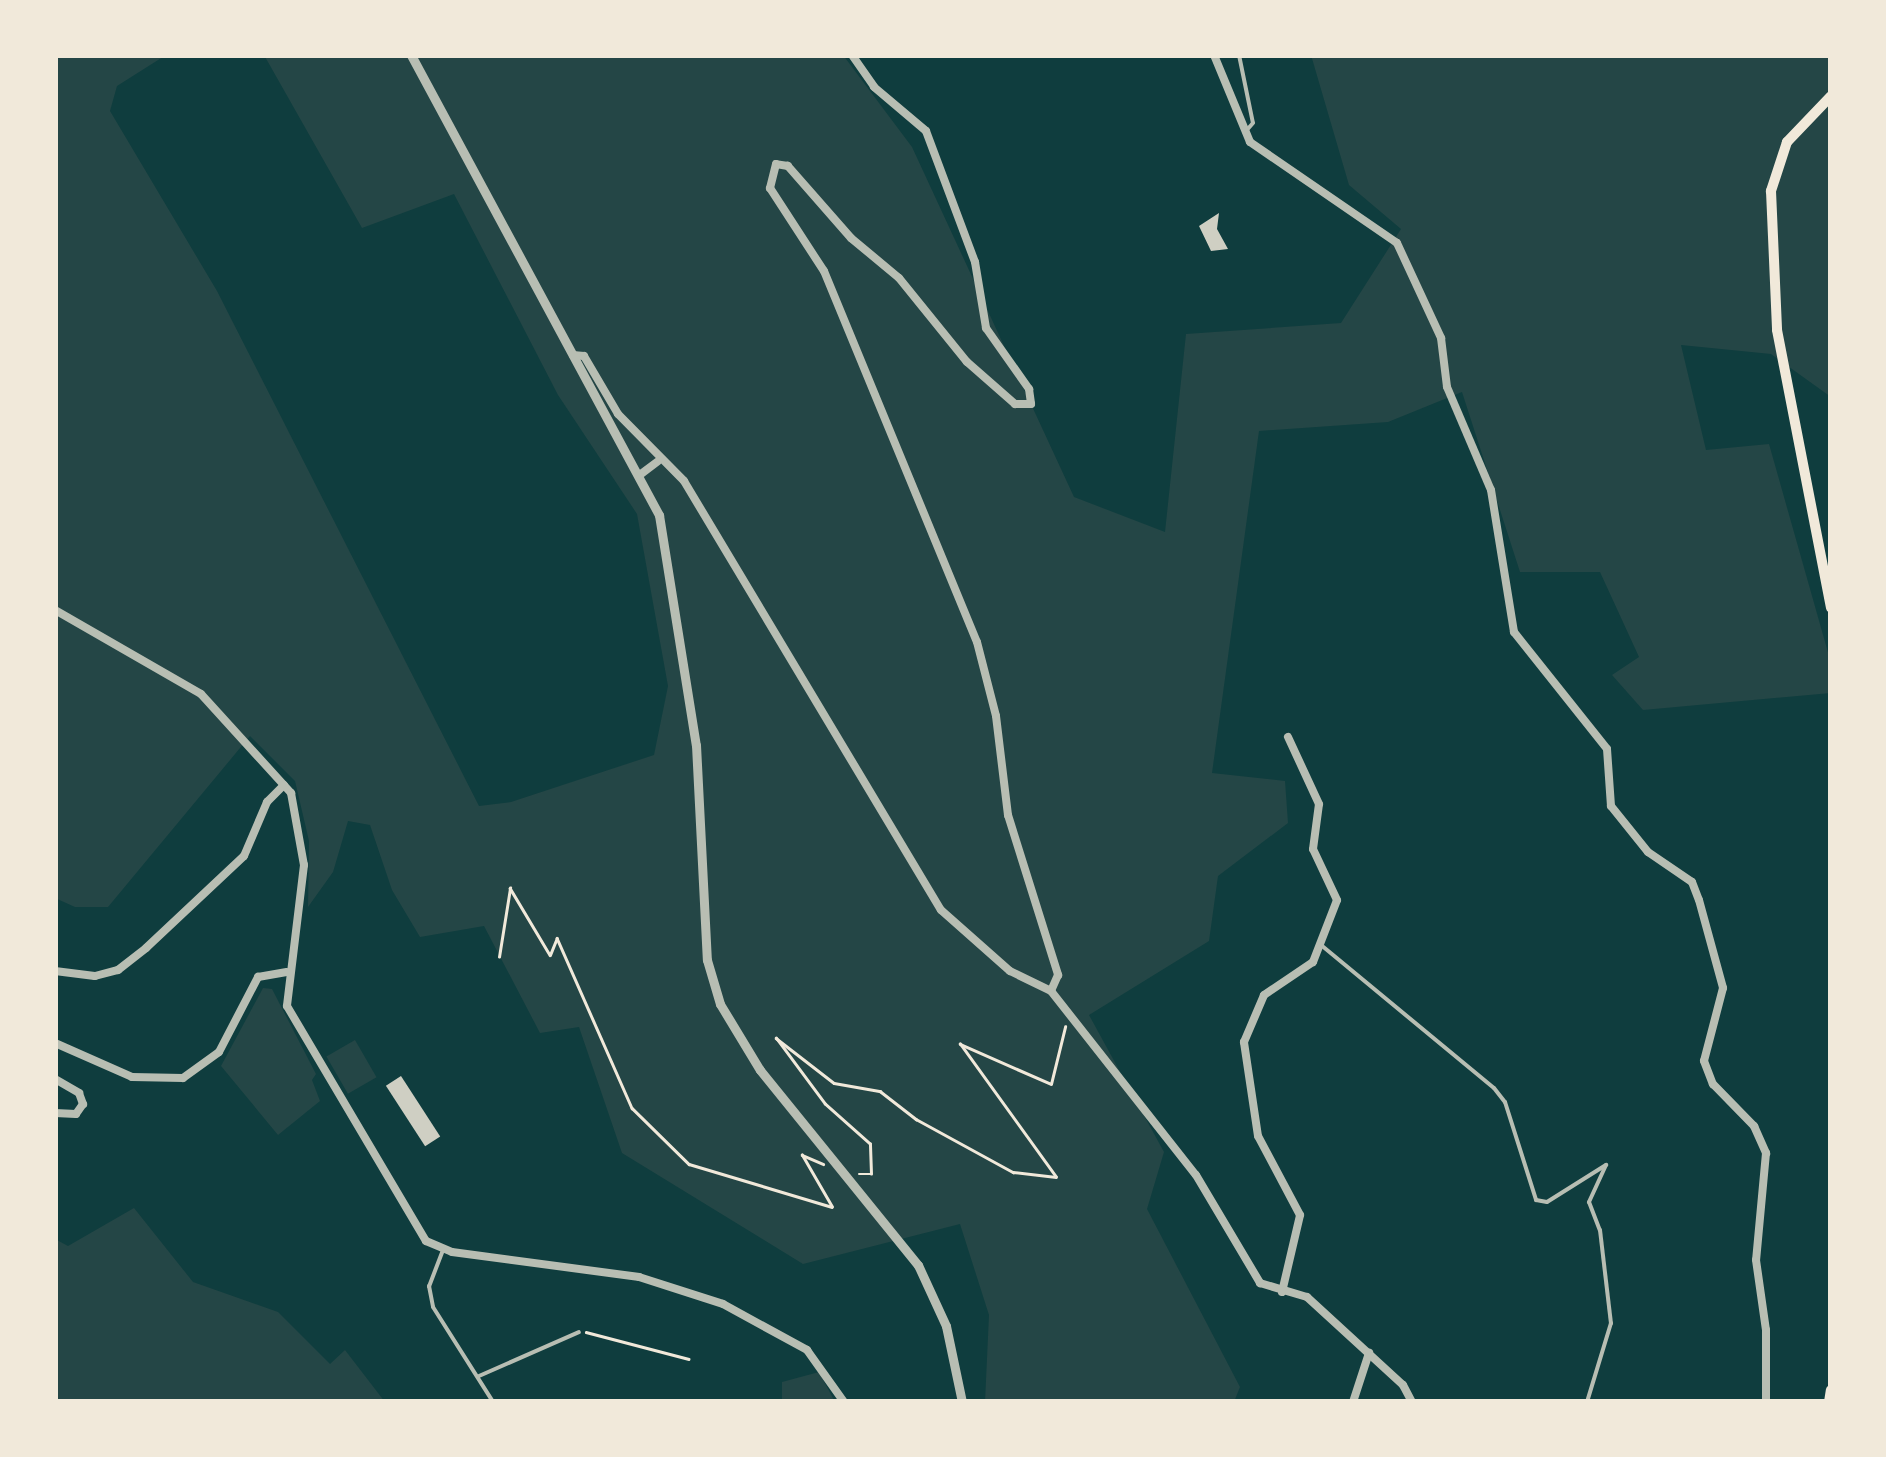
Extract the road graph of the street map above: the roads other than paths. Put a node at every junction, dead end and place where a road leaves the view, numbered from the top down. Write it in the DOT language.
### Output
graph roads {
  1 [pos="411,55"];
  2 [pos="852,55"];
  3 [pos="1214,55"];
  4 [pos="1238,55"];
  5 [pos="1831,96"];
  6 [pos="1246,132"];
  7 [pos="574,355"];
  8 [pos="658,462"];
  9 [pos="640,474"];
  10 [pos="1831,608"];
  11 [pos="55,610"];
  12 [pos="1288,737"];
  13 [pos="284,785"];
  14 [pos="1321,945"];
  15 [pos="55,971"];
  16 [pos="287,972"];
  17 [pos="1051,991"];
  18 [pos="55,1043"];
  19 [pos="55,1079"];
  20 [pos="55,1113"];
  21 [pos="443,1250"];
  22 [pos="1282,1292"];
  23 [pos="580,1332"];
  24 [pos="1369,1353"];
  25 [pos="480,1376"];
  26 [pos="1831,1390"];
  27 [pos="493,1402"];
  28 [pos="844,1402"];
  29 [pos="962,1402"];
  30 [pos="1354,1402"];
  31 [pos="1412,1402"];
  32 [pos="1587,1402"];
  33 [pos="1766,1402"];
  34 [pos="1829,1402"];
  1 -- 7 [label="street"];
  2 -- 17 [label="street"];
  3 -- 6 [label="street"];
  4 -- 6 [label="lane"];
  5 -- 10 [label="main road"];
  6 -- 33 [label="street"];
  7 -- 8 [label="street"];
  7 -- 9 [label="street"];
  8 -- 9 [label="street"];
  8 -- 17 [label="street"];
  9 -- 29 [label="street"];
  11 -- 13 [label="street"];
  12 -- 14 [label="street"];
  13 -- 15 [label="street"];
  13 -- 16 [label="street"];
  14 -- 22 [label="street"];
  14 -- 32 [label="lane"];
  16 -- 18 [label="street"];
  16 -- 21 [label="street"];
  17 -- 22 [label="street"];
  19 -- 20 [label="street"];
  21 -- 25 [label="lane"];
  21 -- 28 [label="street"];
  22 -- 24 [label="street"];
  23 -- 25 [label="lane"];
  24 -- 30 [label="street"];
  24 -- 31 [label="street"];
  25 -- 27 [label="lane"];
  26 -- 34 [label="main road"];
}
